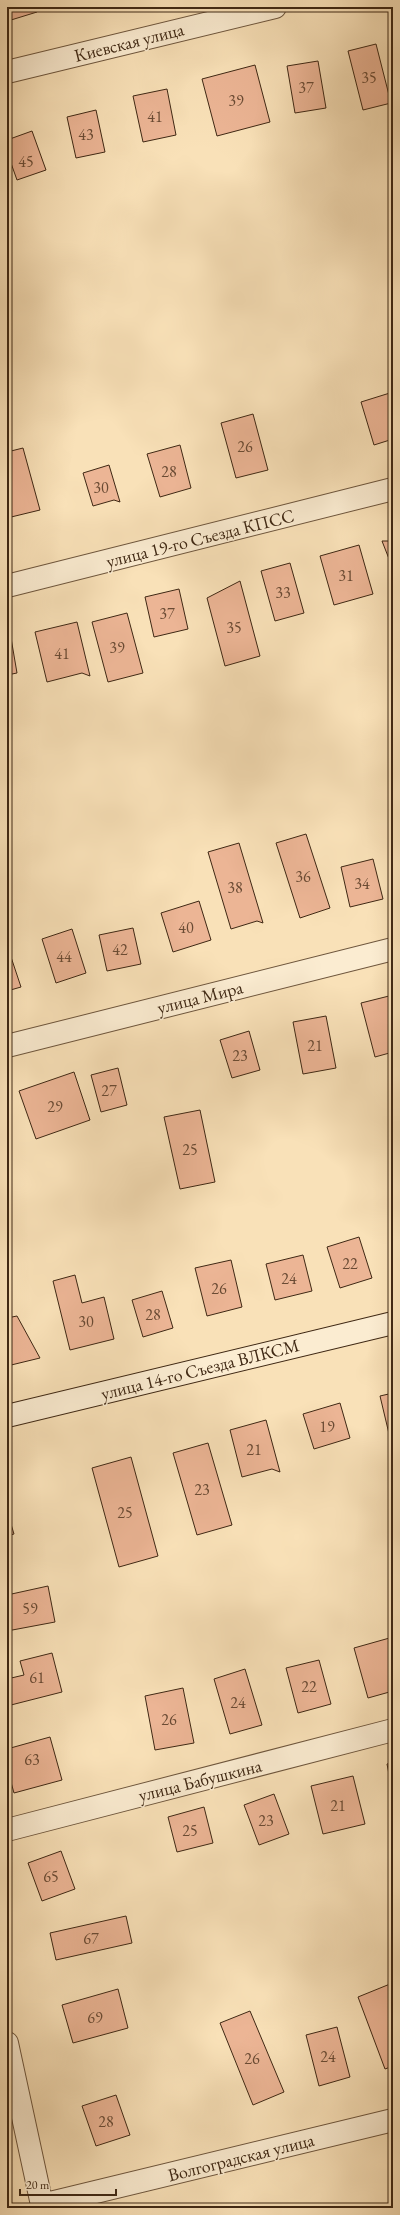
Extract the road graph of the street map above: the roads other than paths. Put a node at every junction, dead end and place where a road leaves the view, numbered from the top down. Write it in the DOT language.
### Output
graph roads {
  1 [pos="275,7"];
  2 [pos="7,72"];
  3 [pos="393,489"];
  4 [pos="7,586"];
  5 [pos="393,949"];
  6 [pos="7,1046"];
  7 [pos="393,1323"];
  8 [pos="7,1416"];
  9 [pos="393,1730"];
  10 [pos="7,1830"];
  11 [pos="7,2043"];
  12 [pos="393,2120"];
  1 -- 2 [label="street, Киевская улица"];
  3 -- 4 [label="street, улица 19-го Съезда КПСС"];
  5 -- 6 [label="street, улица Мира"];
  7 -- 8 [label="street, улица 14-го Съезда ВЛКСМ"];
  9 -- 10 [label="street, улица Бабушкина"];
  11 -- 12 [label="street, Волгоградская улица"];
}
